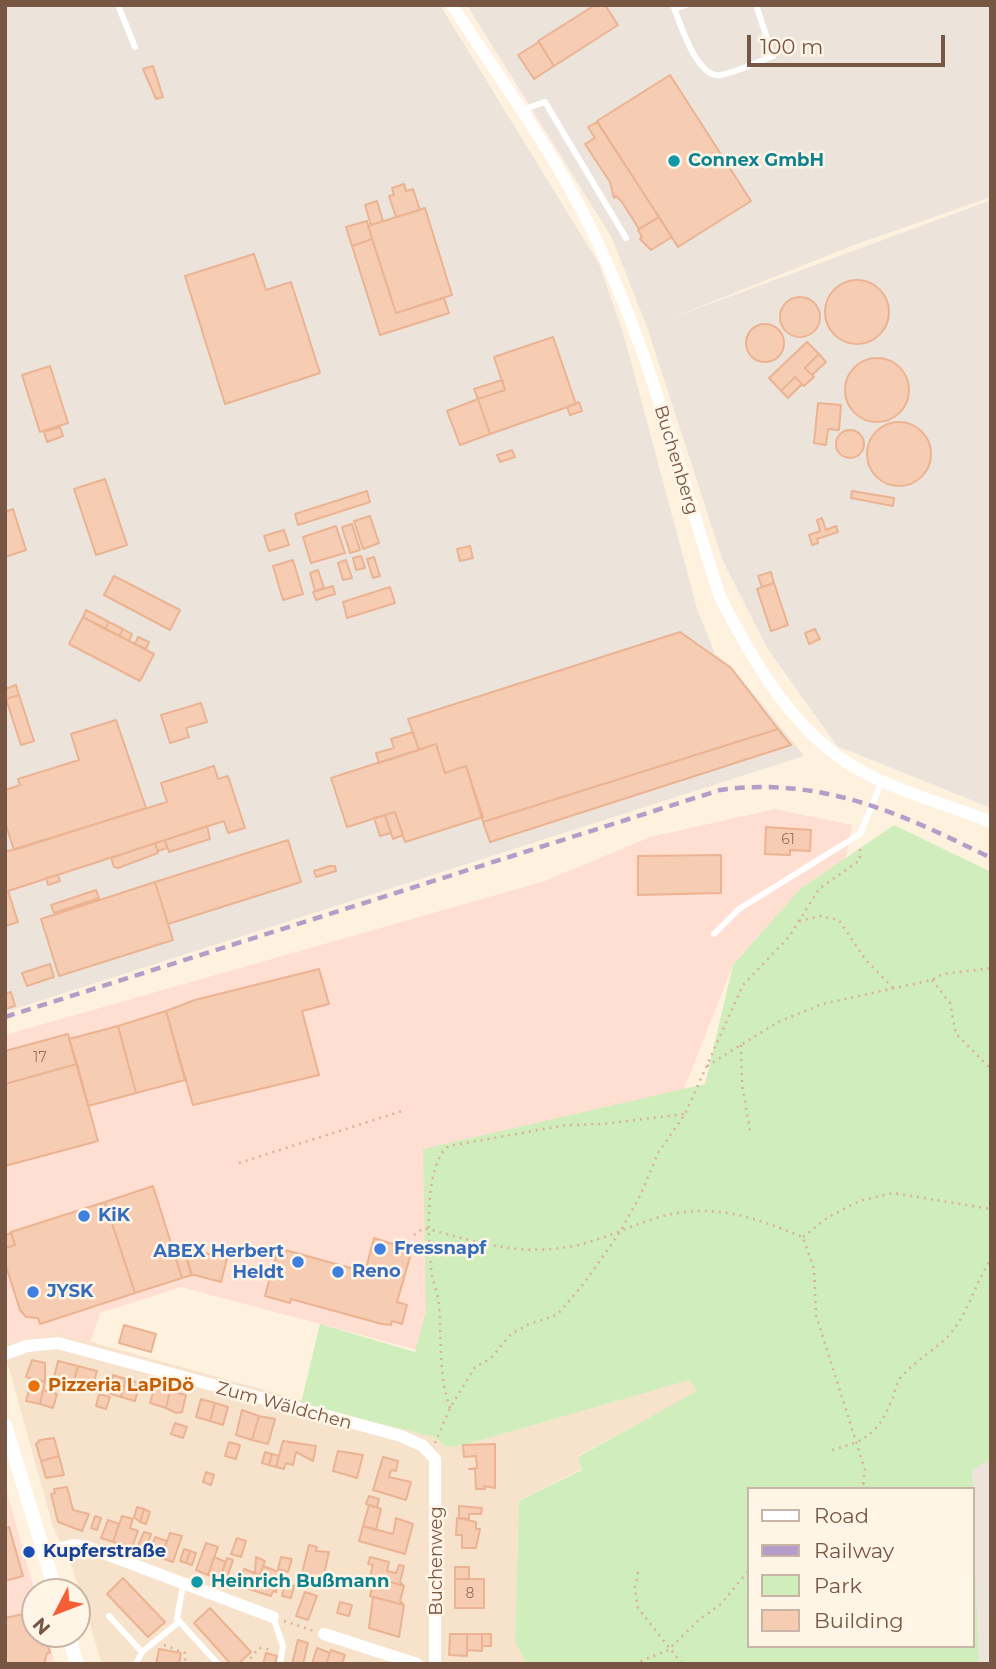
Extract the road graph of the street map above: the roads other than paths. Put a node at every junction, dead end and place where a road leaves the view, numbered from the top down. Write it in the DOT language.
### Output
graph roads {
  1 [pos="118,5"];
  2 [pos="452,5"];
  3 [pos="686,5"];
  4 [pos="756,5"];
  5 [pos="674,7"];
  6 [pos="135,47"];
  7 [pos="520,111"];
  8 [pos="626,238"];
  9 [pos="882,780"];
  10 [pos="991,822"];
  11 [pos="714,934"];
  12 [pos="5,1354"];
  13 [pos="5,1424"];
  14 [pos="432,1456"];
  15 [pos="44,1552"];
  16 [pos="52,1578"];
  17 [pos="183,1585"];
  18 [pos="109,1616"];
  19 [pos="273,1617"];
  20 [pos="179,1622"];
  21 [pos="324,1634"];
  22 [pos="142,1652"];
  23 [pos="136,1664"];
  24 [pos="218,1664"];
  25 [pos="279,1664"];
  26 [pos="417,1664"];
  27 [pos="435,1664"];
  1 -- 6 [label="lane"];
  2 -- 7 [label="street, Buchenberg"];
  3 -- 5 [label="lane"];
  4 -- 5 [label="lane"];
  7 -- 8 [label="lane"];
  7 -- 9 [label="street, Buchenberg"];
  9 -- 10 [label="street, Buchenberg"];
  9 -- 11 [label="lane"];
  12 -- 14 [label="street, Zum Wäldchen"];
  13 -- 15 [label="street"];
  14 -- 27 [label="street, Buchenweg"];
  15 -- 16 [label="street"];
  15 -- 17 [label="street"];
  17 -- 19 [label="street"];
  17 -- 20 [label="lane"];
  18 -- 22 [label="lane"];
  19 -- 25 [label="lane"];
  20 -- 22 [label="lane"];
  20 -- 24 [label="lane"];
  21 -- 26 [label="street"];
  22 -- 23 [label="lane"];
}
